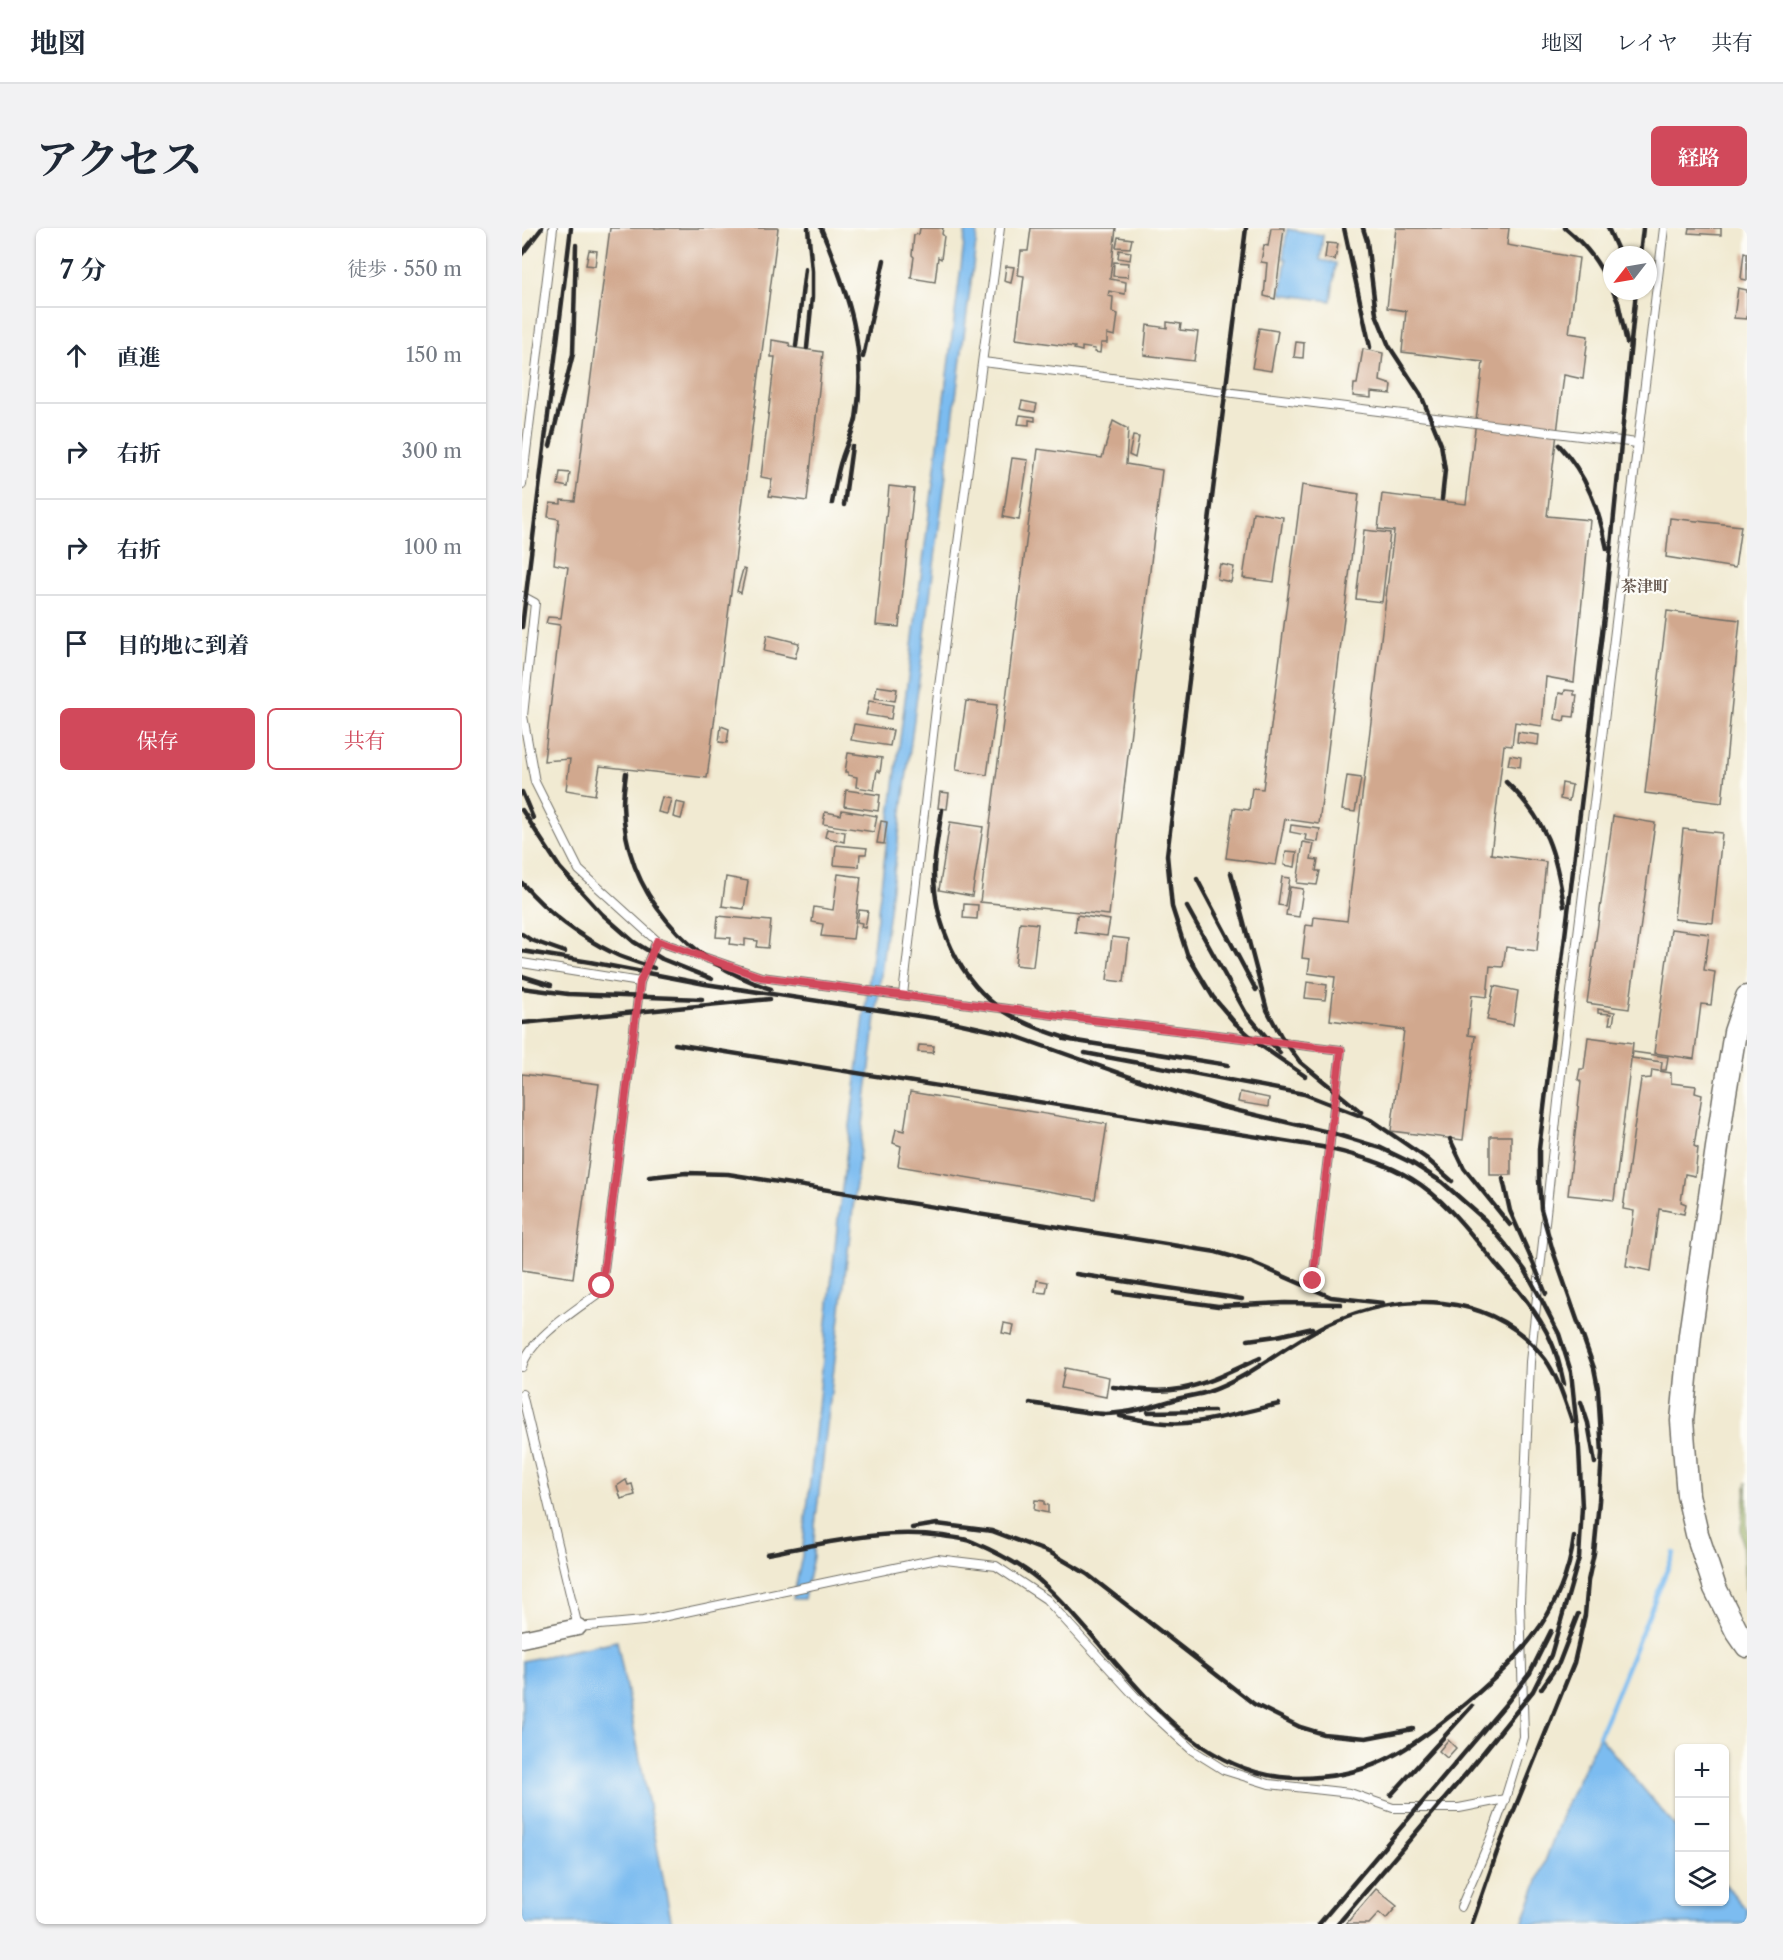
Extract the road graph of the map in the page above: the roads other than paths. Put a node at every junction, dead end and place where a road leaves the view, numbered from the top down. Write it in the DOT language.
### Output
graph roads {
  1 [pos="553,228"];
  2 [pos="1000,228"];
  3 [pos="1664,228"];
  4 [pos="983,362"];
  5 [pos="1637,443"];
  6 [pos="522,485"];
  7 [pos="522,596"];
  8 [pos="657,941"];
  9 [pos="522,963"];
  10 [pos="640,982"];
  11 [pos="903,995"];
  12 [pos="1747,997"];
  13 [pos="1313,1281"];
  14 [pos="522,1367"];
  15 [pos="522,1394"];
  16 [pos="578,1627"];
  17 [pos="522,1639"];
  18 [pos="1747,1646"];
  19 [pos="1505,1799"];
  20 [pos="1461,1907"];
  1 -- 6 [label="lane"];
  2 -- 4 [label="lane"];
  3 -- 5 [label="lane"];
  4 -- 5 [label="lane"];
  4 -- 11 [label="lane"];
  5 -- 19 [label="lane"];
  7 -- 8 [label="lane"];
  8 -- 10 [label="lane"];
  8 -- 11 [label="lane"];
  9 -- 10 [label="lane"];
  10 -- 14 [label="lane"];
  11 -- 13 [label="lane"];
  12 -- 18 [label="street"];
  15 -- 16 [label="lane"];
  16 -- 17 [label="street"];
  16 -- 19 [label="lane"];
  19 -- 20 [label="lane"];
}
